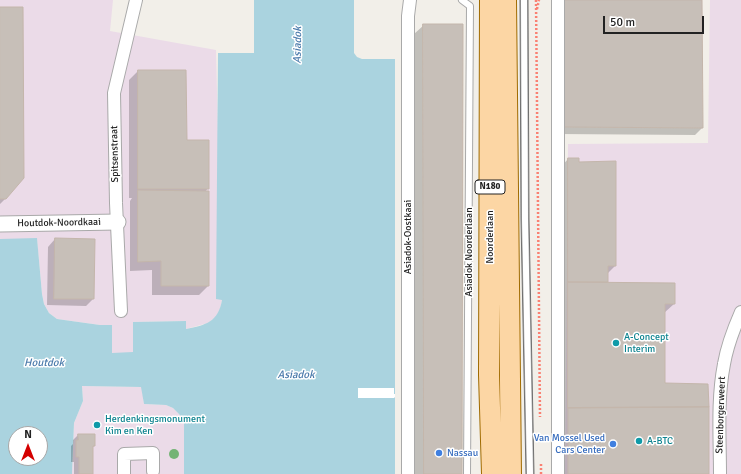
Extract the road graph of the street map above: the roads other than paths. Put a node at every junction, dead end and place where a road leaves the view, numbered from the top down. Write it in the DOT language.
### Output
graph roads {
  1 [pos="136,0"];
  2 [pos="410,0"];
  3 [pos="462,0"];
  4 [pos="490,0"];
  5 [pos="506,0"];
  6 [pos="524,0"];
  7 [pos="558,0"];
  8 [pos="118,222"];
  9 [pos="0,224"];
  10 [pos="122,311"];
  11 [pos="741,312"];
  12 [pos="153,471"];
  13 [pos="124,474"];
  14 [pos="408,474"];
  15 [pos="467,474"];
  16 [pos="492,474"];
  17 [pos="511,474"];
  18 [pos="530,474"];
  19 [pos="558,474"];
  20 [pos="720,474"];
  1 -- 8 [label="street, Spitsenstraat"];
  2 -- 14 [label="street, Asiadok-Oostkaai"];
  3 -- 15 [label="lane, Asiadok Noorderlaan"];
  4 -- 16 [label="main road, Noorderlaan / N180"];
  5 -- 17 [label="main road, Noorderlaan / N180"];
  6 -- 18 [label="lane"];
  7 -- 19 [label="street"];
  8 -- 9 [label="street, Houtdok-Noordkaai"];
  8 -- 10 [label="street, Spitsenstraat"];
  11 -- 20 [label="street, Steenborgerweert"];
  12 -- 13 [label="street"];
}
